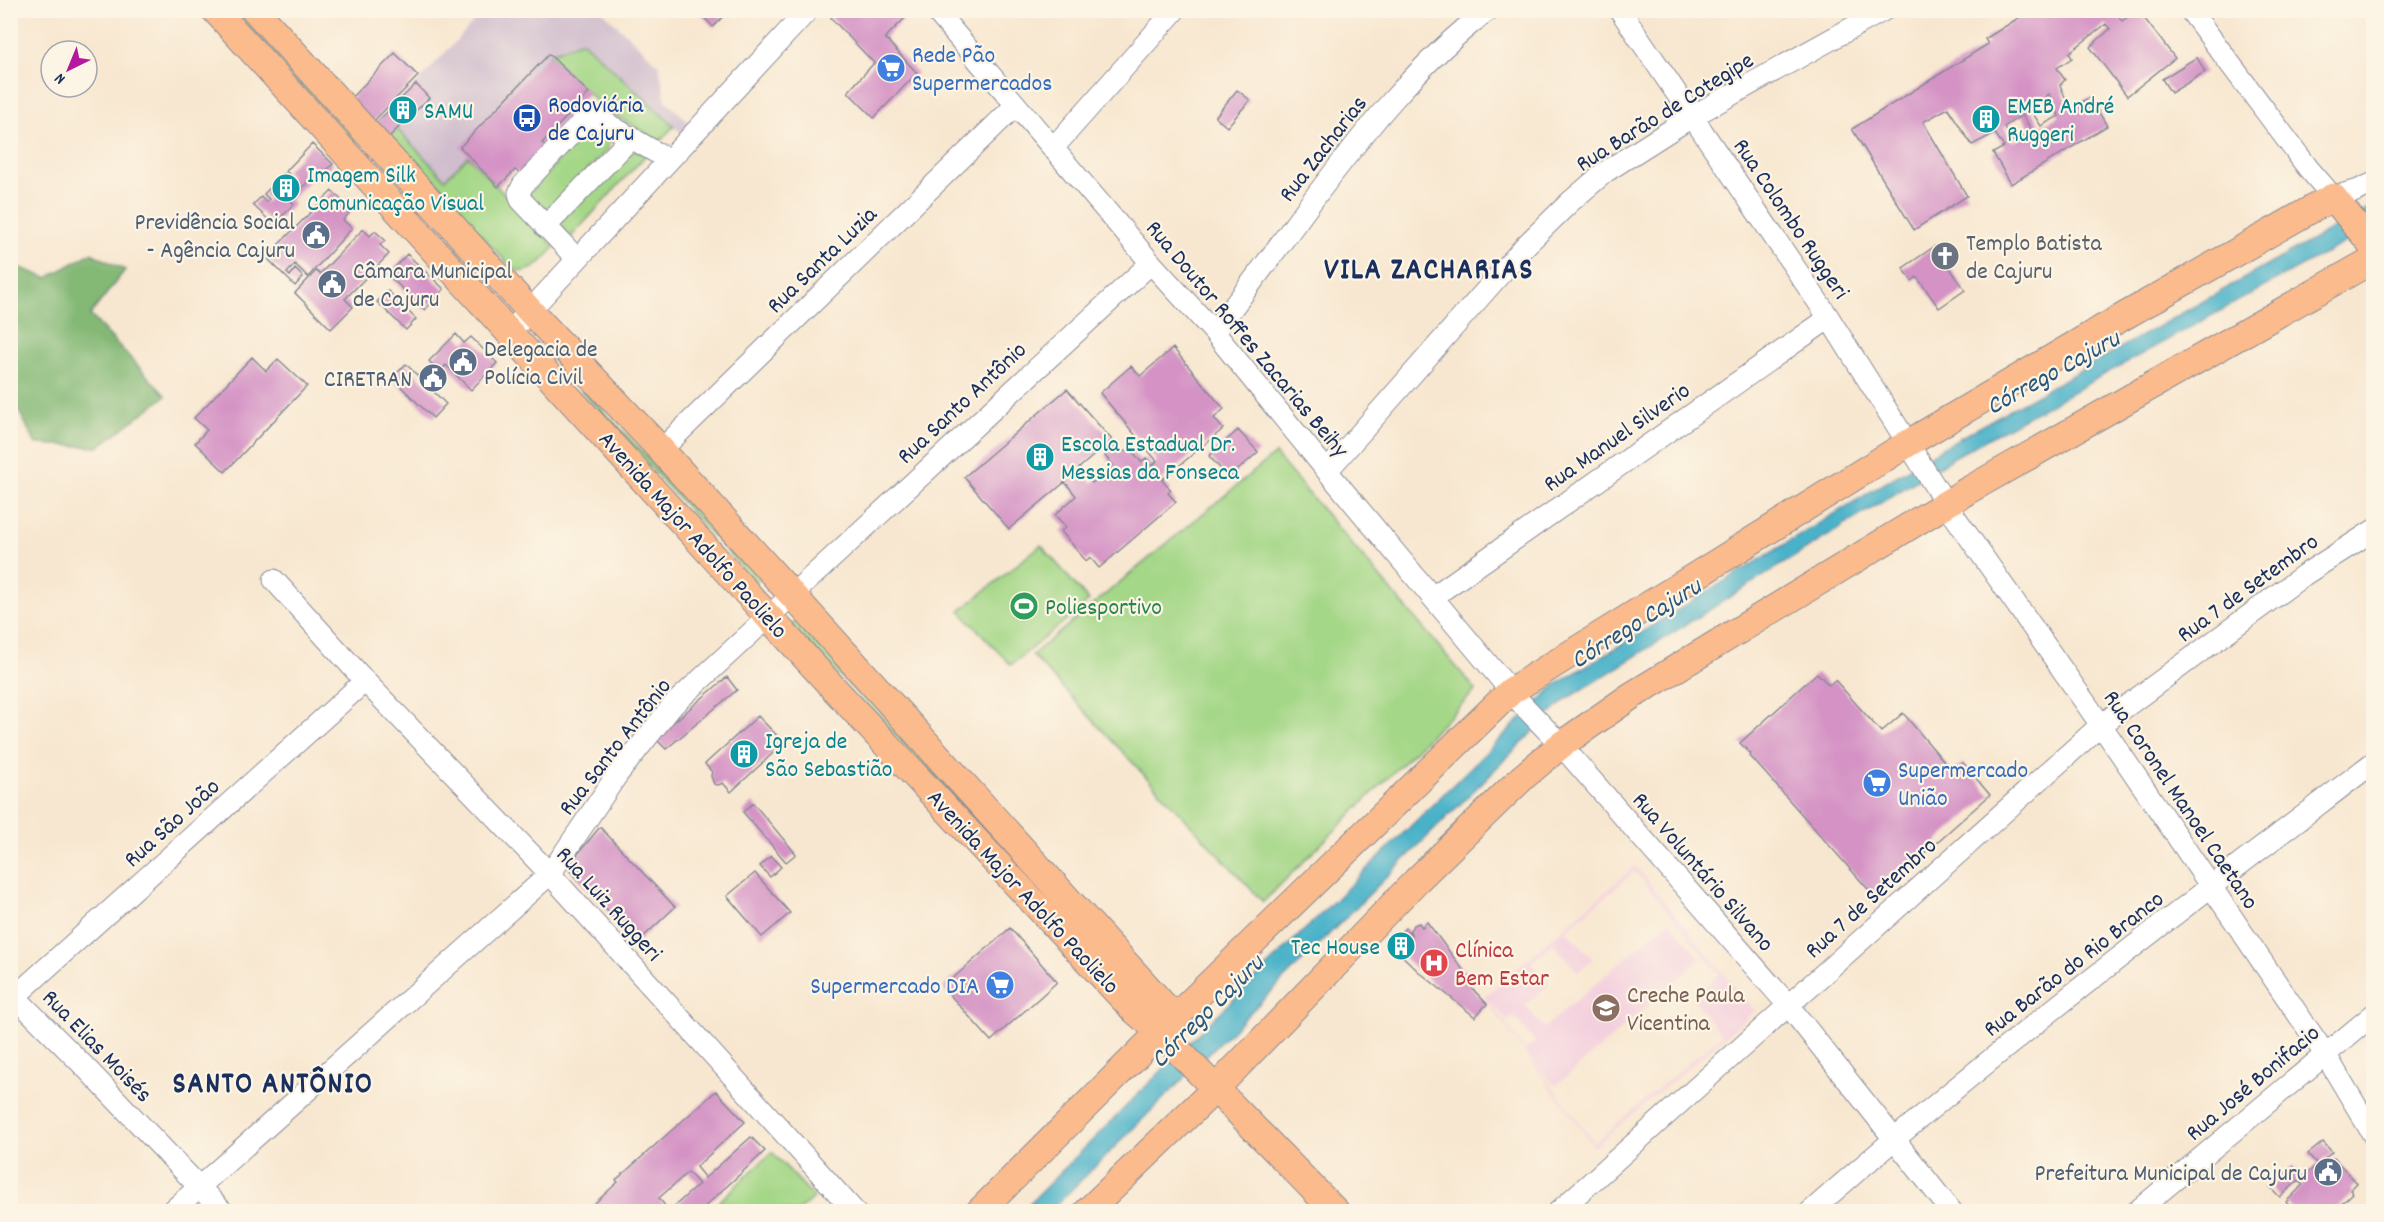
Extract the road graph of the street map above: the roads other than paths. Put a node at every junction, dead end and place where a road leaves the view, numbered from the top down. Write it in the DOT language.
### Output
graph roads {
  1 [pos="215,10"];
  2 [pos="255,10"];
  3 [pos="808,10"];
  4 [pos="935,10"];
  5 [pos="1175,10"];
  6 [pos="1488,10"];
  7 [pos="1620,10"];
  8 [pos="1884,10"];
  9 [pos="2190,10"];
  10 [pos="1016,105"];
  11 [pos="1693,116"];
  12 [pos="632,137"];
  13 [pos="1054,147"];
  14 [pos="669,160"];
  15 [pos="2373,183"];
  16 [pos="2339,204"];
  17 [pos="545,226"];
  18 [pos="2373,247"];
  19 [pos="577,259"];
  20 [pos="2373,259"];
  21 [pos="1151,262"];
  22 [pos="530,311"];
  23 [pos="1829,318"];
  24 [pos="510,332"];
  25 [pos="1214,332"];
  26 [pos="661,450"];
  27 [pos="1912,451"];
  28 [pos="1327,471"];
  29 [pos="1943,499"];
  30 [pos="2373,530"];
  31 [pos="274,580"];
  32 [pos="790,594"];
  33 [pos="1434,596"];
  34 [pos="767,615"];
  35 [pos="365,681"];
  36 [pos="1515,696"];
  37 [pos="2101,725"];
  38 [pos="1556,740"];
  39 [pos="2373,762"];
  40 [pos="550,874"];
  41 [pos="2210,887"];
  42 [pos="12,997"];
  43 [pos="1788,1005"];
  44 [pos="2373,1014"];
  45 [pos="1168,1025"];
  46 [pos="2325,1054"];
  47 [pos="1210,1082"];
  48 [pos="2373,1136"];
  49 [pos="1894,1138"];
  50 [pos="199,1186"];
  51 [pos="171,1212"];
  52 [pos="223,1212"];
  53 [pos="855,1212"];
  54 [pos="979,1212"];
  55 [pos="1087,1212"];
  56 [pos="1336,1212"];
  57 [pos="1558,1212"];
  58 [pos="1810,1212"];
  59 [pos="1952,1212"];
  60 [pos="2136,1212"];
  1 -- 24 [label="main road, Avenida Major Adolfo Paolielo"];
  2 -- 22 [label="main road, Avenida Major Adolfo Paolielo"];
  3 -- 14 [label="street"];
  4 -- 10 [label="street, Rua Doutor Roffes Zacarias Beihy"];
  5 -- 13 [label="street"];
  6 -- 25 [label="street, Rua Zacharias"];
  7 -- 11 [label="street, Rua Colombo Ruggeri"];
  8 -- 11 [label="street, Rua Barão de Cotegipe"];
  9 -- 16 [label="street"];
  10 -- 13 [label="street, Rua Doutor Roffes Zacarias Beihy"];
  10 -- 26 [label="street, Rua Santa Luzia"];
  11 -- 23 [label="street, Rua Colombo Ruggeri"];
  11 -- 28 [label="street, Rua Barão de Cotegipe"];
  12 -- 14 [label="street"];
  12 -- 17 [label="street"];
  12 -- 17 [label="street"];
  13 -- 21 [label="street, Rua Doutor Roffes Zacarias Beihy"];
  14 -- 19 [label="street"];
  15 -- 16 [label="street"];
  16 -- 18 [label="main road"];
  16 -- 27 [label="main road"];
  17 -- 19 [label="street"];
  19 -- 22 [label="street"];
  20 -- 29 [label="main road"];
  21 -- 25 [label="street, Rua Doutor Roffes Zacarias Beihy"];
  21 -- 32 [label="street, Rua Santo Antônio"];
  22 -- 24 [label="street"];
  22 -- 26 [label="main road, Avenida Major Adolfo Paolielo"];
  23 -- 27 [label="street, Rua Colombo Ruggeri"];
  23 -- 33 [label="street, Rua Manuel Silverio"];
  24 -- 34 [label="main road, Avenida Major Adolfo Paolielo"];
  25 -- 28 [label="street, Rua Doutor Roffes Zacarias Beihy"];
  26 -- 32 [label="main road, Avenida Major Adolfo Paolielo"];
  27 -- 29 [label="street, Rua Colombo Ruggeri"];
  27 -- 36 [label="main road"];
  28 -- 33 [label="street, Rua Doutor Roffes Zacarias Beihy"];
  29 -- 37 [label="street, Rua Coronel Manoel Caetano"];
  29 -- 38 [label="main road"];
  30 -- 37 [label="street, Rua 7 de Setembro"];
  31 -- 35 [label="street, Rua Luiz Ruggeri"];
  32 -- 34 [label="street, Rua Santo Antônio"];
  32 -- 45 [label="main road, Avenida Major Adolfo Paolielo"];
  33 -- 36 [label="street, Rua Doutor Roffes Zacarias Beihy"];
  34 -- 40 [label="street, Rua Santo Antônio"];
  34 -- 45 [label="main road, Avenida Major Adolfo Paolielo"];
  35 -- 40 [label="street, Rua Luiz Ruggeri"];
  35 -- 42 [label="street, Rua São João"];
  36 -- 38 [label="street, Rua Voluntário Silvano"];
  36 -- 45 [label="main road"];
  37 -- 41 [label="street, Rua Coronel Manoel Caetano"];
  37 -- 43 [label="street, Rua 7 de Setembro"];
  38 -- 43 [label="street, Rua Voluntário Silvano"];
  38 -- 47 [label="main road"];
  39 -- 41 [label="street, Rua Barão do Rio Branco"];
  40 -- 50 [label="street, Rua Santo Antônio"];
  40 -- 53 [label="street, Rua Luiz Ruggeri"];
  41 -- 46 [label="street, Rua Coronel Manoel Caetano"];
  41 -- 49 [label="street, Rua Barão do Rio Branco"];
  42 -- 50 [label="street, Rua Elias Moisés"];
  43 -- 49 [label="street, Rua Voluntário Silvano"];
  43 -- 57 [label="street, Rua 7 de Setembro"];
  44 -- 46 [label="street, Rua José Bonifacio"];
  45 -- 47 [label="main road, Avenida Major Adolfo Paolielo"];
  45 -- 54 [label="main road"];
  46 -- 48 [label="street, Rua Coronel Manoel Caetano"];
  46 -- 60 [label="street, Rua José Bonifacio"];
  47 -- 55 [label="main road"];
  47 -- 56 [label="main road, Avenida Major Adolfo Paolielo"];
  49 -- 58 [label="street, Rua Barão do Rio Branco"];
  49 -- 59 [label="street, Rua Voluntário Silvano"];
  50 -- 51 [label="street, Rua Santo Antônio"];
  50 -- 52 [label="street, Rua Elias Moisés"];
}
